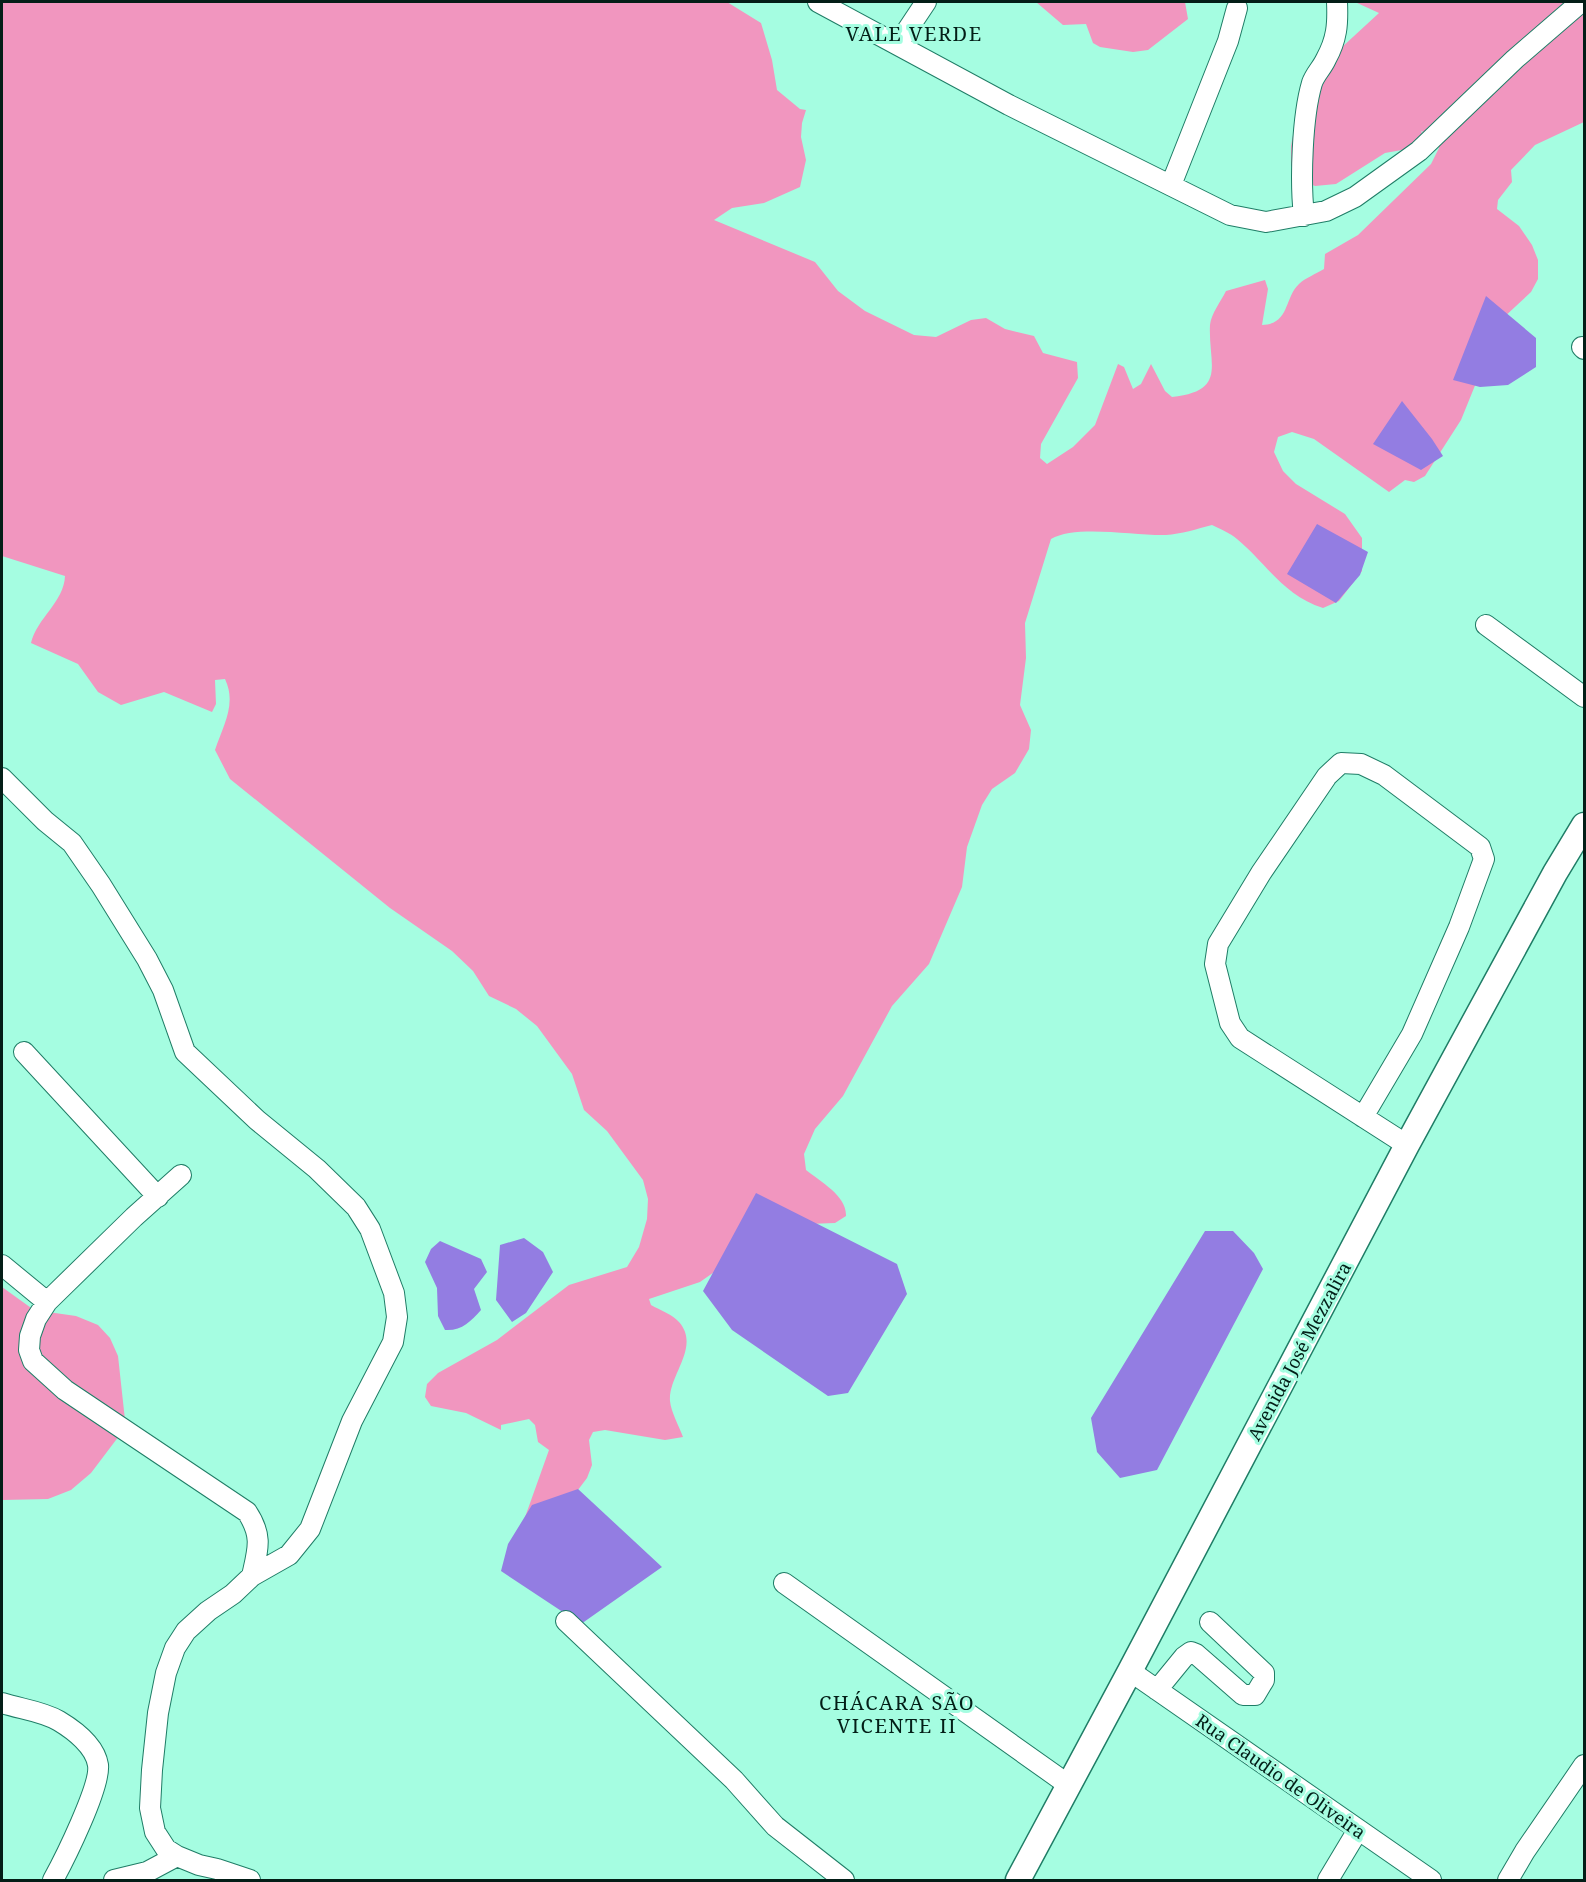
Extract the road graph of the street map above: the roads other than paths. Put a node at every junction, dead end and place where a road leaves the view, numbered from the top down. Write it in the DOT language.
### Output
graph roads {
  1 [pos="818,2"];
  2 [pos="926,2"];
  3 [pos="1337,2"];
  4 [pos="1581,2"];
  5 [pos="1237,8"];
  6 [pos="898,44"];
  7 [pos="1171,185"];
  8 [pos="1304,216"];
  9 [pos="1486,625"];
  10 [pos="1584,697"];
  11 [pos="2,778"];
  12 [pos="1584,825"];
  13 [pos="24,1052"];
  14 [pos="1363,1117"];
  15 [pos="1407,1145"];
  16 [pos="181,1175"];
  17 [pos="158,1197"];
  18 [pos="2,1265"];
  19 [pos="47,1302"];
  20 [pos="252,1576"];
  21 [pos="784,1583"];
  22 [pos="566,1621"];
  23 [pos="1210,1622"];
  24 [pos="1230,1640"];
  25 [pos="1207,1664"];
  26 [pos="1130,1671"];
  27 [pos="1157,1690"];
  28 [pos="2,1703"];
  29 [pos="1584,1765"];
  30 [pos="1070,1786"];
  31 [pos="1358,1830"];
  32 [pos="177,1856"];
  33 [pos="1431,1880"];
  34 [pos="53,1881"];
  35 [pos="114,1881"];
  36 [pos="250,1881"];
  37 [pos="844,1881"];
  38 [pos="1018,1881"];
  39 [pos="1328,1881"];
  40 [pos="1508,1881"];
  1 -- 6 [label="street"];
  2 -- 6 [label="street"];
  3 -- 8 [label="street"];
  4 -- 8 [label="street"];
  5 -- 7 [label="street"];
  6 -- 7 [label="street"];
  7 -- 8 [label="street"];
  9 -- 10 [label="street"];
  11 -- 20 [label="street"];
  12 -- 15 [label="main road, Avenida José Mezzalira"];
  13 -- 17 [label="street"];
  14 -- 14 [label="street"];
  14 -- 15 [label="street"];
  15 -- 26 [label="main road, Avenida José Mezzalira"];
  16 -- 17 [label="street"];
  17 -- 19 [label="street"];
  18 -- 19 [label="street"];
  19 -- 20 [label="street"];
  20 -- 32 [label="street"];
  21 -- 30 [label="street"];
  22 -- 37 [label="street"];
  23 -- 24 [label="street"];
  24 -- 25 [label="street"];
  24 -- 25 [label="street"];
  25 -- 27 [label="street"];
  26 -- 27 [label="street, Rua Claudio de Oliveira"];
  26 -- 30 [label="main road, Avenida José Mezzalira"];
  27 -- 31 [label="street, Rua Claudio de Oliveira"];
  28 -- 34 [label="street"];
  29 -- 40 [label="street"];
  30 -- 38 [label="main road, Avenida José Mezzalira"];
  31 -- 33 [label="street, Rua Claudio de Oliveira"];
  31 -- 39 [label="street"];
  32 -- 35 [label="street"];
  32 -- 36 [label="street"];
}
